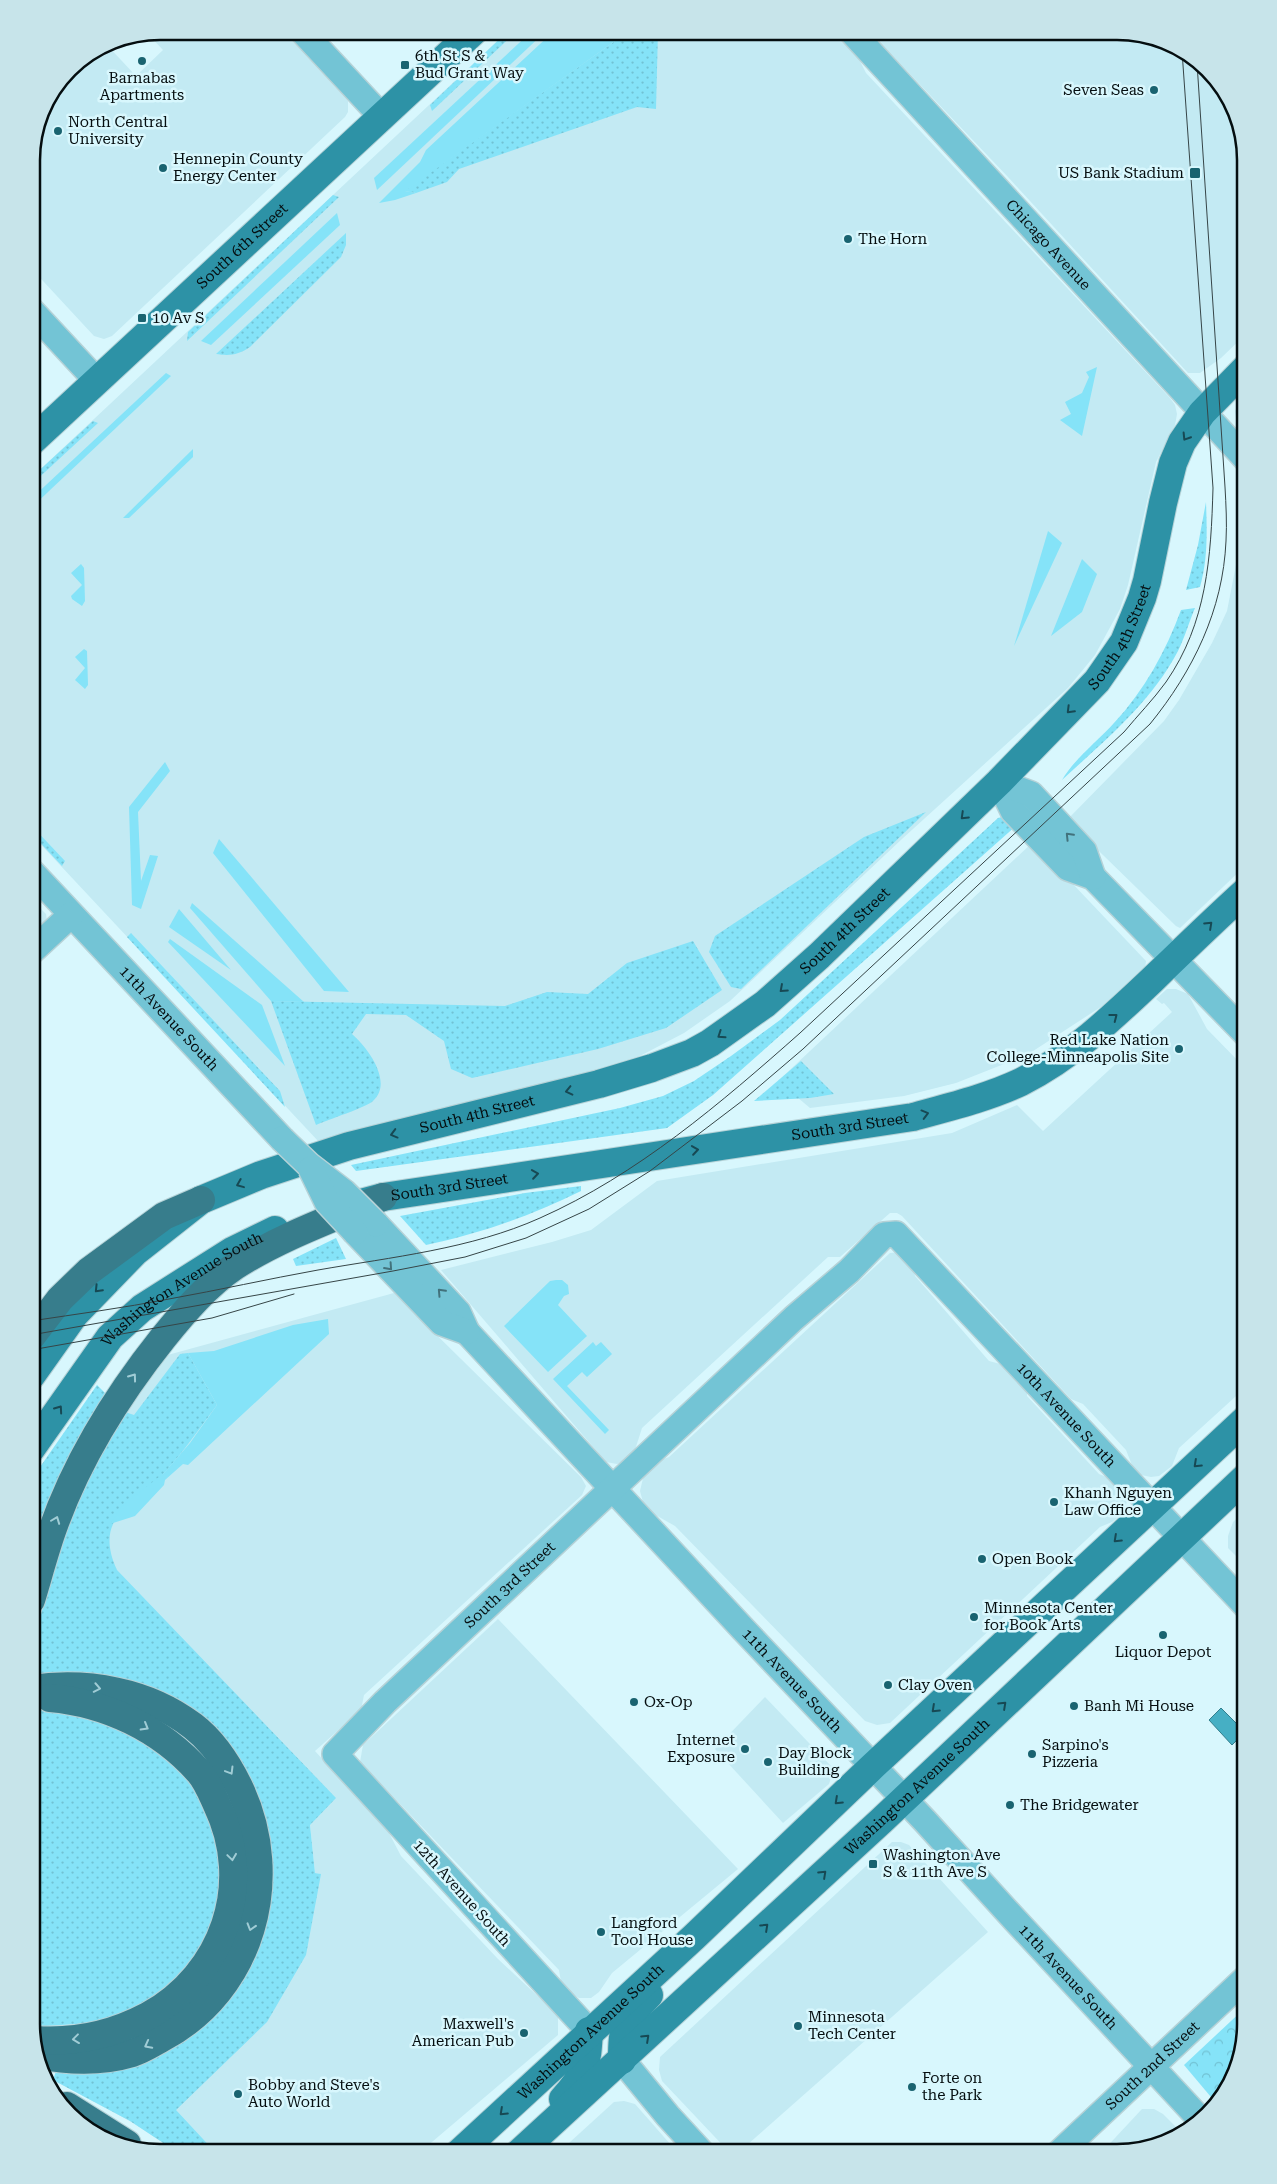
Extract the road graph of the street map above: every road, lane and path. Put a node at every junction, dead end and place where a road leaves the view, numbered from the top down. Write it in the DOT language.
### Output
graph roads {
  1 [pos="310,40"];
  2 [pos="464,40"];
  3 [pos="858,40"];
  4 [pos="382,117"];
  5 [pos="40,319"];
  6 [pos="1237,376"];
  7 [pos="97,380"];
  8 [pos="1202,413"];
  9 [pos="40,434"];
  10 [pos="1237,449"];
  11 [pos="999,782"];
  12 [pos="40,881"];
  13 [pos="1237,900"];
  14 [pos="71,915"];
  15 [pos="40,944"];
  16 [pos="1174,960"];
  17 [pos="1237,1025"];
  18 [pos="383,1197"];
  19 [pos="200,1200"];
  20 [pos="884,1236"];
  21 [pos="40,1325"];
  22 [pos="40,1363"];
  23 [pos="1237,1427"];
  24 [pos="40,1436"];
  25 [pos="1237,1485"];
  26 [pos="611,1489"];
  27 [pos="1152,1506"];
  28 [pos="1182,1537"];
  29 [pos="40,1572"];
  30 [pos="1237,1596"];
  31 [pos="40,1688"];
  32 [pos="40,1697"];
  33 [pos="335,1754"];
  34 [pos="873,1766"];
  35 [pos="904,1798"];
  36 [pos="694,1937"];
  37 [pos="1237,1986"];
  38 [pos="589,2031"];
  39 [pos="41,2041"];
  40 [pos="44,2056"];
  41 [pos="622,2060"];
  42 [pos="1152,2066"];
  43 [pos="1196,2114"];
  44 [pos="85,2118"];
  45 [pos="110,2133"];
  46 [pos="469,2144"];
  47 [pos="523,2144"];
  48 [pos="529,2144"];
  49 [pos="694,2144"];
  50 [pos="1069,2144"];
  1 -- 4 [label="street"];
  2 -- 4 [label="main road, South 6th Street"];
  3 -- 8 [label="street, Chicago Avenue"];
  4 -- 7 [label="main road, South 6th Street"];
  5 -- 7 [label="street"];
  6 -- 8 [label="main road, South 4th Street"];
  7 -- 9 [label="main road, South 6th Street"];
  8 -- 10 [label="street, Chicago Avenue"];
  8 -- 11 [label="main road, South 4th Street, one-way"];
  11 -- 16 [label="street"];
  11 -- 19 [label="main road, South 4th Street, one-way"];
  12 -- 14 [label="street, 11th Avenue South"];
  16 -- 13 [label="main road, South 3rd Street, one-way"];
  14 -- 15 [label="street"];
  14 -- 26 [label="street, 11th Avenue South, bridge"];
  16 -- 17 [label="street"];
  18 -- 16 [label="main road, South 3rd Street, one-way"];
  24 -- 18 [label="main road, Washington Avenue South, one-way"];
  29 -- 18 [label="highway, one-way"];
  19 -- 21 [label="highway"];
  19 -- 22 [label="main road, one-way"];
  20 -- 26 [label="street, South 3rd Street"];
  20 -- 27 [label="street, 10th Avenue South"];
  23 -- 27 [label="main road, Washington Avenue South, one-way"];
  25 -- 28 [label="main road, Washington Avenue South"];
  26 -- 33 [label="street, South 3rd Street"];
  26 -- 34 [label="street, 11th Avenue South"];
  27 -- 28 [label="street, 10th Avenue South"];
  27 -- 34 [label="main road, Washington Avenue South, one-way"];
  28 -- 30 [label="street, 10th Avenue South"];
  35 -- 28 [label="main road, Washington Avenue South, one-way"];
  31 -- 40 [label="highway, one-way"];
  32 -- 39 [label="highway, one-way"];
  33 -- 38 [label="street, 12th Avenue South"];
  34 -- 35 [label="street, 11th Avenue South"];
  34 -- 36 [label="main road, Washington Avenue South, one-way"];
  41 -- 35 [label="main road, Washington Avenue South, one-way"];
  35 -- 42 [label="street, 11th Avenue South"];
  36 -- 38 [label="main road, Washington Avenue South"];
  36 -- 41 [label="main road"];
  37 -- 42 [label="street, South 2nd Street"];
  38 -- 46 [label="main road, Washington Avenue South, one-way"];
  38 -- 47 [label="main road"];
  41 -- 48 [label="main road, Washington Avenue South"];
  41 -- 49 [label="street"];
  42 -- 43 [label="street, 11th Avenue South"];
  42 -- 50 [label="street, South 2nd Street"];
  44 -- 45 [label="highway"];
}
